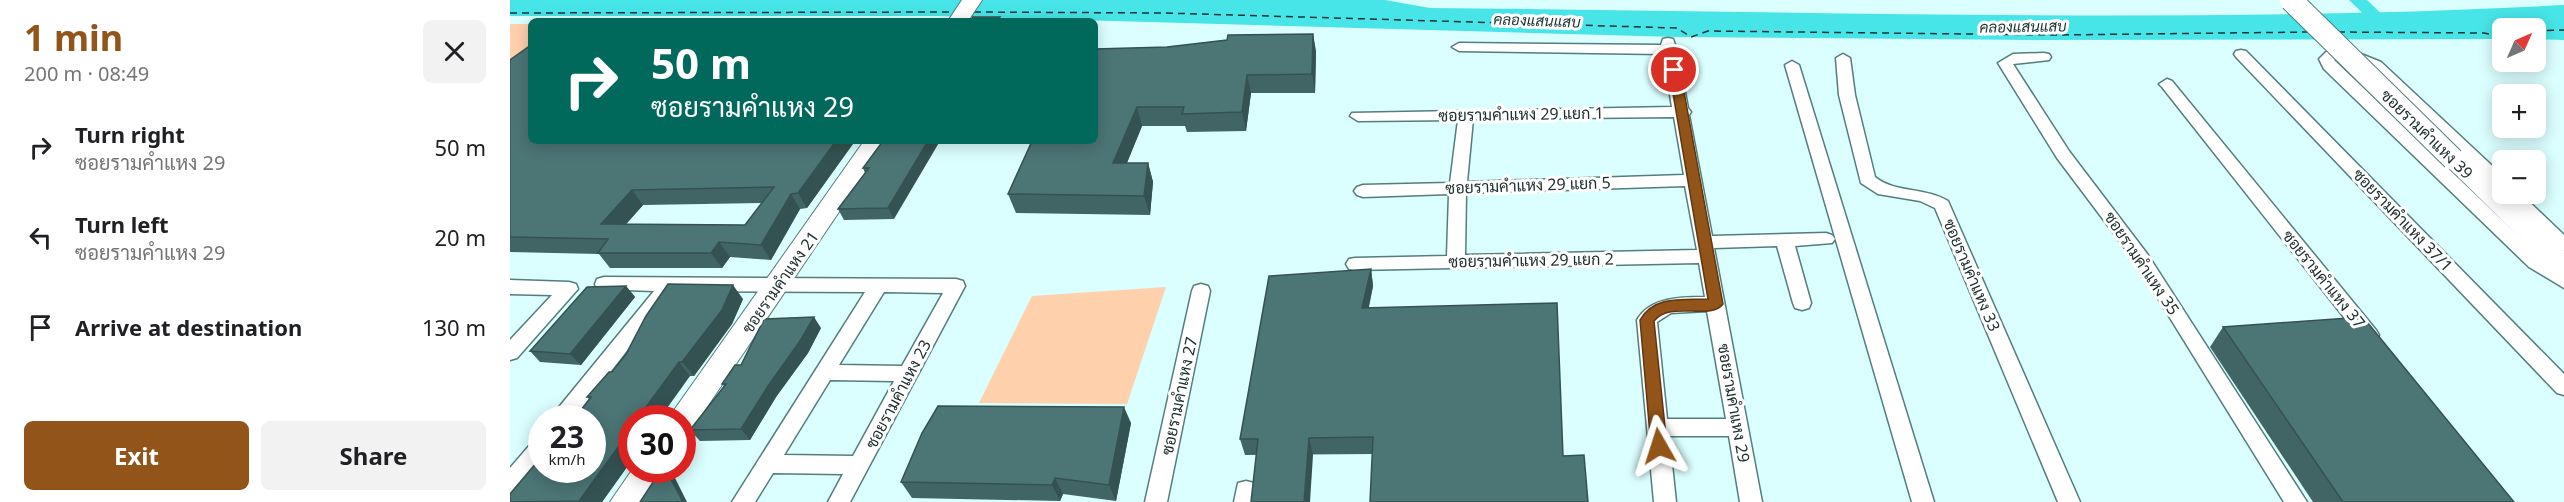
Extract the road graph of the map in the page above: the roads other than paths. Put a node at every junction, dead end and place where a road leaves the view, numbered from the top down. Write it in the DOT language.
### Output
graph roads {
  1 [pos="972,0"];
  2 [pos="2289,0"];
  3 [pos="960,18"];
  4 [pos="1459,47"];
  5 [pos="2241,54"];
  6 [pos="2044,57"];
  7 [pos="1843,58"];
  8 [pos="1792,65"];
  9 [pos="2167,84"];
  10 [pos="1683,112"];
  11 [pos="1466,115"];
  12 [pos="1358,116"];
  13 [pos="874,144"];
  14 [pos="2492,175"];
  15 [pos="1693,180"];
  16 [pos="1458,187"];
  17 [pos="1364,190"];
  18 [pos="2521,204"];
  19 [pos="1826,239"];
  20 [pos="1784,240"];
  21 [pos="2564,245"];
  22 [pos="1706,249"];
  23 [pos="1456,261"];
  24 [pos="1355,264"];
  25 [pos="2564,266"];
  26 [pos="2564,281"];
  27 [pos="604,284"];
  28 [pos="878,285"];
  29 [pos="668,286"];
  30 [pos="777,286"];
  31 [pos="510,287"];
  32 [pos="1201,291"];
  33 [pos="1802,303"];
  34 [pos="1716,304"];
  35 [pos="510,353"];
  36 [pos="2384,353"];
  37 [pos="824,372"];
  38 [pos="909,374"];
  39 [pos="2564,387"];
  40 [pos="572,405"];
  41 [pos="693,405"];
  42 [pos="1657,427"];
  43 [pos="1738,428"];
  44 [pos="528,462"];
  45 [pos="767,464"];
  46 [pos="859,465"];
  47 [pos="640,483"];
  48 [pos="510,484"];
  49 [pos="626,502"];
  50 [pos="743,502"];
  51 [pos="839,502"];
  52 [pos="1156,502"];
  53 [pos="1665,502"];
  54 [pos="1751,502"];
  55 [pos="1923,502"];
  56 [pos="2069,502"];
  57 [pos="2296,502"];
  1 -- 3 [label="main road"];
  2 -- 25 [label="main road, ซอยรามคำแหง 39, bridge"];
  4 -- 10 [label="street, ซอยรามคำแหง 29"];
  5 -- 39 [label="street, ซอยรามคำแหง 37/1"];
  6 -- 57 [label="street, ซอยรามคำแหง 35"];
  7 -- 56 [label="street, ซอยรามคำแหง 33"];
  8 -- 55 [label="street"];
  9 -- 36 [label="street, ซอยรามคำแหง 37"];
  10 -- 11 [label="street, ซอยรามคำแหง 29 แยก 1"];
  10 -- 15 [label="street, ซอยรามคำแหง 29"];
  11 -- 12 [label="street, ซอยรามคำแหง 29 แยก 1"];
  11 -- 16 [label="street"];
  13 -- 30 [label="main road, ซอยรามคำแหง 21"];
  14 -- 26 [label="street, ซอยรามคำแหง 39"];
  15 -- 16 [label="street, ซอยรามคำแหง 29 แยก 5"];
  15 -- 22 [label="street, ซอยรามคำแหง 29"];
  16 -- 17 [label="street, ซอยรามคำแหง 29 แยก 5"];
  16 -- 23 [label="street"];
  18 -- 21 [label="street"];
  19 -- 20 [label="street, ซอยรามคำแหง 29 แยก 2"];
  20 -- 22 [label="street, ซอยรามคำแหง 29 แยก 2"];
  20 -- 33 [label="street"];
  22 -- 23 [label="street, ซอยรามคำแหง 29 แยก 2"];
  22 -- 34 [label="street, ซอยรามคำแหง 29"];
  23 -- 24 [label="street, ซอยรามคำแหง 29 แยก 2"];
  27 -- 29 [label="street"];
  28 -- 30 [label="street"];
  28 -- 37 [label="street"];
  28 -- 38 [label="street, ซอยรามคำแหง 23"];
  29 -- 30 [label="street"];
  29 -- 40 [label="street"];
  30 -- 41 [label="main road, ซอยรามคำแหง 21"];
  31 -- 35 [label="street"];
  32 -- 52 [label="street, ซอยรามคำแหง 27"];
  34 -- 42 [label="street"];
  34 -- 43 [label="street, ซอยรามคำแหง 29"];
  37 -- 38 [label="street"];
  37 -- 45 [label="street"];
  38 -- 46 [label="street, ซอยรามคำแหง 23"];
  42 -- 43 [label="street"];
  42 -- 53 [label="street"];
  43 -- 54 [label="street, ซอยรามคำแหง 29"];
  44 -- 48 [label="street"];
  45 -- 46 [label="street"];
  45 -- 50 [label="street"];
  46 -- 51 [label="street, ซอยรามคำแหง 23"];
  47 -- 49 [label="main road"];
}
